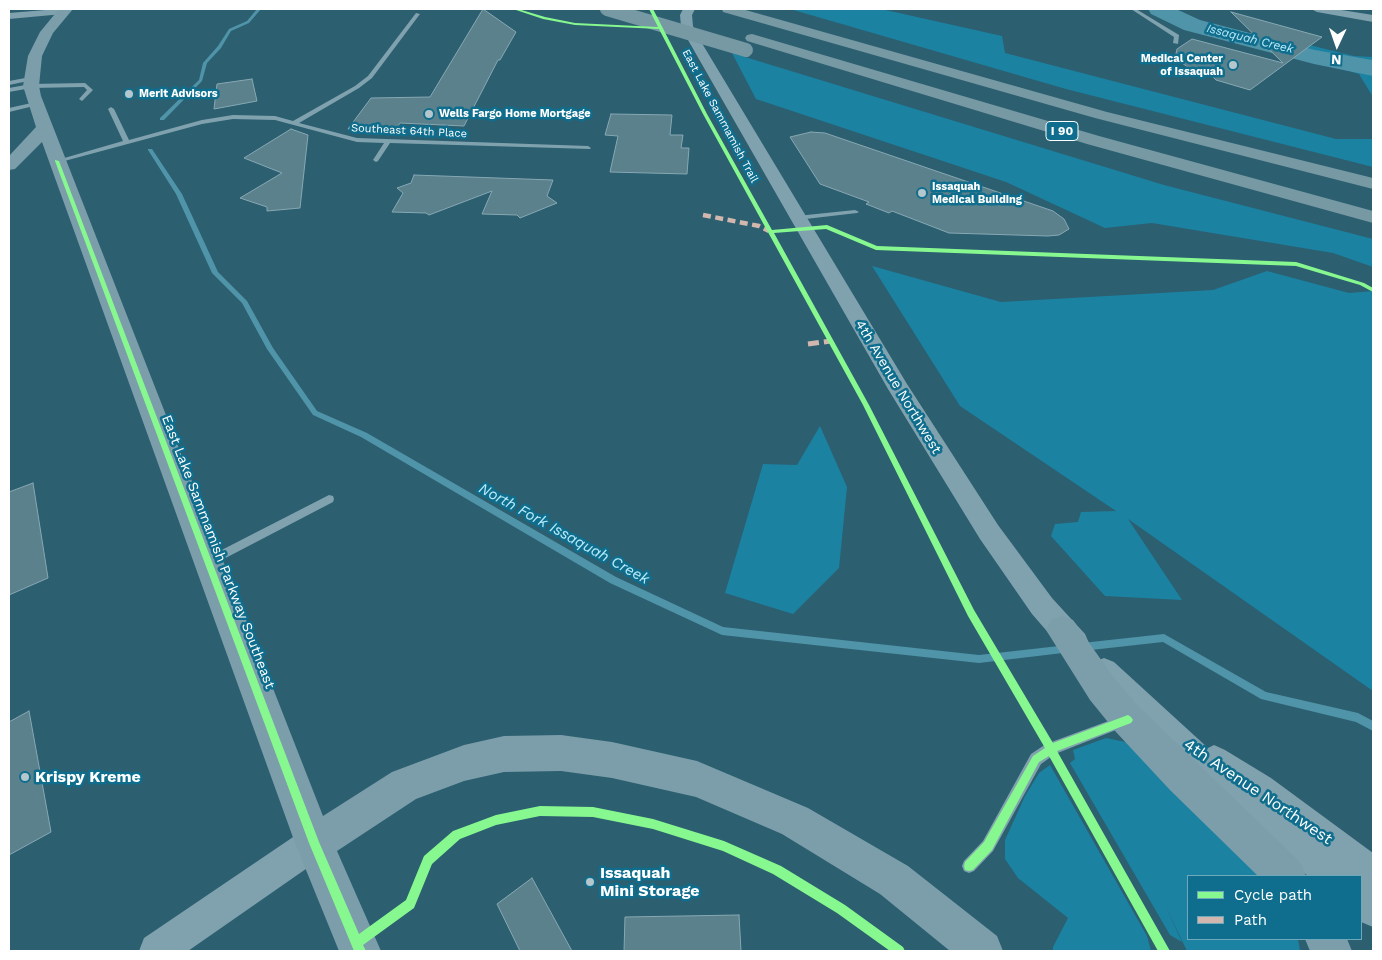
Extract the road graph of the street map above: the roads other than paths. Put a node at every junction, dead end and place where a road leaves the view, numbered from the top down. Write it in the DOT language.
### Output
graph roads {
  1 [pos="607,9"];
  2 [pos="655,9"];
  3 [pos="1133,9"];
  4 [pos="1317,9"];
  5 [pos="1349,9"];
  6 [pos="64,10"];
  7 [pos="685,10"];
  8 [pos="736,10"];
  9 [pos="1373,13"];
  10 [pos="418,14"];
  11 [pos="9,16"];
  12 [pos="1373,19"];
  13 [pos="1176,42"];
  14 [pos="749,44"];
  15 [pos="9,82"];
  16 [pos="31,83"];
  17 [pos="9,90"];
  18 [pos="82,99"];
  19 [pos="36,104"];
  20 [pos="111,109"];
  21 [pos="9,110"];
  22 [pos="294,123"];
  23 [pos="45,128"];
  24 [pos="388,141"];
  25 [pos="128,142"];
  26 [pos="588,148"];
  27 [pos="376,160"];
  28 [pos="9,165"];
  29 [pos="42,165"];
  30 [pos="9,174"];
  31 [pos="1373,184"];
  32 [pos="855,212"];
  33 [pos="1368,216"];
  34 [pos="797,218"];
  35 [pos="329,499"];
  36 [pos="209,561"];
  37 [pos="1052,618"];
  38 [pos="1118,699"];
  39 [pos="1165,730"];
  40 [pos="314,843"];
  41 [pos="969,866"];
  42 [pos="1373,874"];
  43 [pos="1285,875"];
  44 [pos="1333,875"];
  45 [pos="1362,899"];
  46 [pos="1373,910"];
  47 [pos="157,951"];
  48 [pos="360,951"];
  49 [pos="982,951"];
  1 -- 14 [label="highway, bridge"];
  2 -- 14 [label="highway"];
  3 -- 13 [label="lane"];
  4 -- 12 [label="street"];
  5 -- 9 [label="street"];
  6 -- 11 [label="street"];
  6 -- 16 [label="main road, East Lake Sammamish Parkway Southeast"];
  7 -- 34 [label="street, 4th Avenue Northwest"];
  8 -- 31 [label="highway, I 90"];
  10 -- 22 [label="lane"];
  14 -- 33 [label="highway"];
  15 -- 16 [label="lane"];
  16 -- 17 [label="lane"];
  16 -- 18 [label="lane"];
  16 -- 19 [label="main road, East Lake Sammamish Parkway Southeast"];
  19 -- 21 [label="lane"];
  19 -- 23 [label="main road, East Lake Sammamish Parkway Southeast"];
  20 -- 25 [label="lane"];
  22 -- 24 [label="lane, Southeast 64th Place"];
  22 -- 25 [label="lane, Southeast 64th Place"];
  23 -- 28 [label="main road"];
  23 -- 29 [label="main road, East Lake Sammamish Parkway Southeast"];
  24 -- 26 [label="lane, Southeast 64th Place"];
  24 -- 27 [label="lane"];
  25 -- 29 [label="lane, Southeast 64th Place"];
  29 -- 30 [label="main road"];
  29 -- 36 [label="main road, East Lake Sammamish Parkway Southeast"];
  32 -- 34 [label="lane"];
  34 -- 37 [label="street, 4th Avenue Northwest"];
  35 -- 36 [label="lane"];
  36 -- 40 [label="main road, East Lake Sammamish Parkway Southeast"];
  37 -- 38 [label="main road"];
  38 -- 39 [label="street, 4th Avenue Northwest"];
  38 -- 41 [label="lane"];
  38 -- 43 [label="main road"];
  39 -- 42 [label="street, 4th Avenue Northwest"];
  39 -- 44 [label="street, 4th Avenue Northwest"];
  40 -- 47 [label="street"];
  40 -- 48 [label="main road, East Lake Sammamish Parkway Southeast"];
  40 -- 49 [label="main road"];
  45 -- 46 [label="street"];
}
